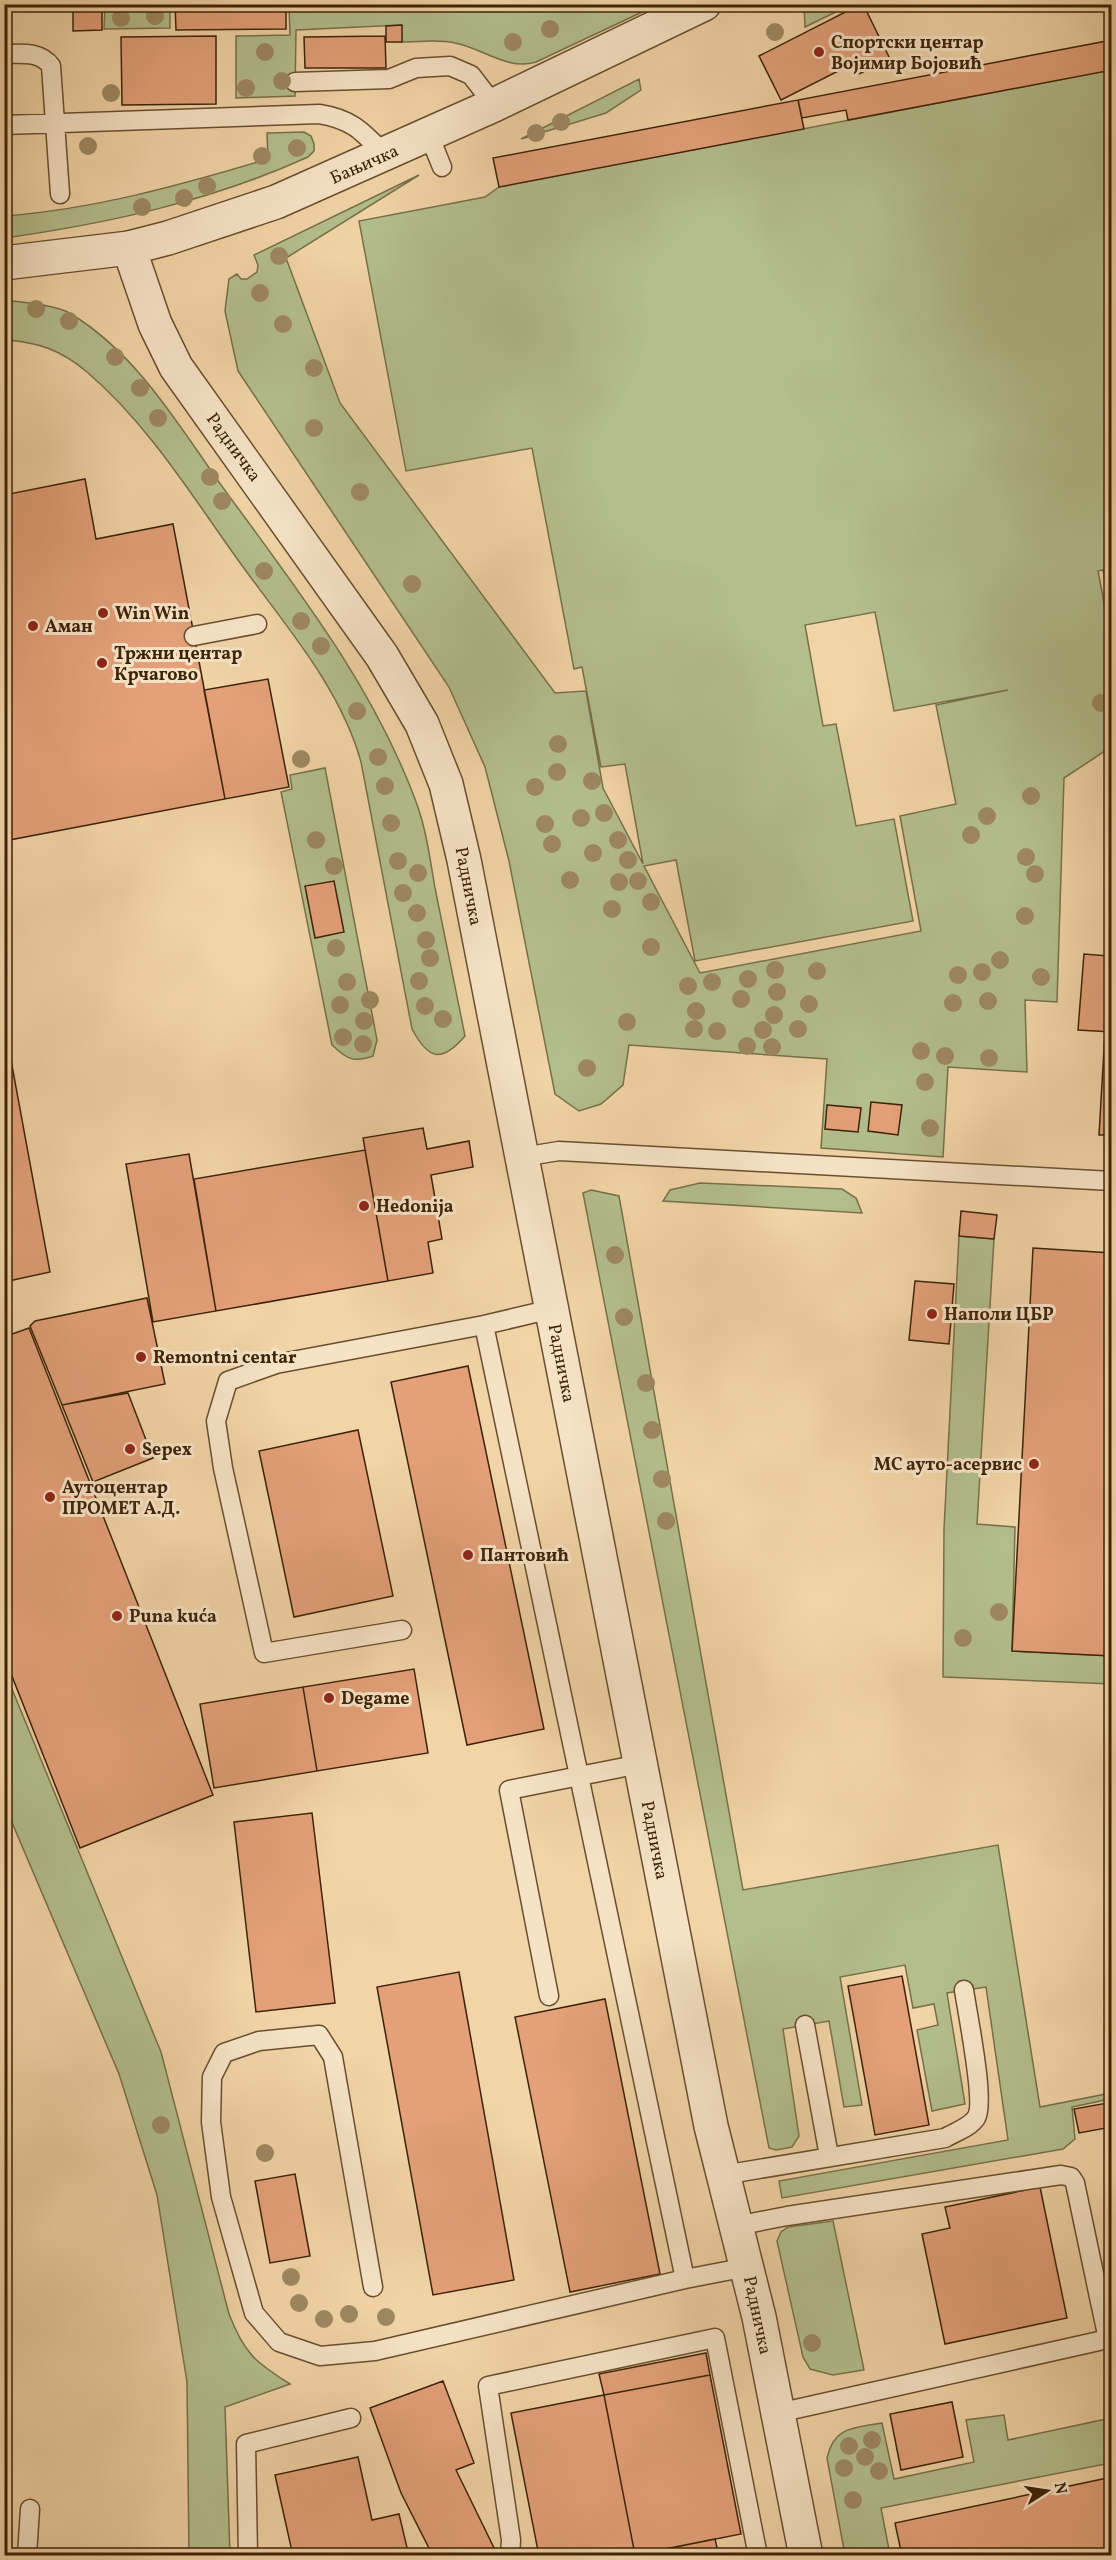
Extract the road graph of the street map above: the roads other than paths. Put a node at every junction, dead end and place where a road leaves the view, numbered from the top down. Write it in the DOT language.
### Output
graph roads {
  1 [pos="704,4"];
  2 [pos="4,54"];
  3 [pos="295,82"];
  4 [pos="494,105"];
  5 [pos="56,123"];
  6 [pos="4,125"];
  7 [pos="429,135"];
  8 [pos="385,155"];
  9 [pos="442,167"];
  10 [pos="60,194"];
  11 [pos="129,248"];
  12 [pos="4,263"];
  13 [pos="257,624"];
  14 [pos="194,636"];
  15 [pos="522,1157"];
  16 [pos="1112,1181"];
  17 [pos="552,1309"];
  18 [pos="484,1325"];
  19 [pos="402,1630"];
  20 [pos="640,1764"];
  21 [pos="579,1776"];
  22 [pos="964,1990"];
  23 [pos="549,1996"];
  24 [pos="805,2025"];
  25 [pos="829,2156"];
  26 [pos="723,2175"];
  27 [pos="736,2226"];
  28 [pos="747,2267"];
  29 [pos="686,2279"];
  30 [pos="373,2287"];
  31 [pos="1105,2296"];
  32 [pos="1110,2346"];
  33 [pos="778,2413"];
  34 [pos="351,2418"];
  35 [pos="30,2509"];
  36 [pos="27,2556"];
  37 [pos="248,2556"];
  38 [pos="510,2556"];
  39 [pos="758,2556"];
  40 [pos="806,2556"];
  1 -- 4 [label="street, Бањичка"];
  2 -- 5 [label="lane"];
  3 -- 4 [label="lane"];
  4 -- 7 [label="street, Бањичка"];
  5 -- 6 [label="lane"];
  5 -- 8 [label="lane"];
  5 -- 10 [label="lane"];
  7 -- 8 [label="street, Бањичка"];
  7 -- 9 [label="lane"];
  8 -- 11 [label="street, Бањичка"];
  11 -- 12 [label="street, Бањичка"];
  11 -- 15 [label="street, Радничка"];
  13 -- 14 [label="lane"];
  15 -- 16 [label="lane"];
  15 -- 17 [label="street, Радничка"];
  17 -- 18 [label="lane"];
  17 -- 20 [label="street, Радничка"];
  18 -- 19 [label="lane"];
  18 -- 21 [label="lane"];
  20 -- 21 [label="lane"];
  20 -- 26 [label="street, Радничка"];
  21 -- 23 [label="lane"];
  21 -- 29 [label="lane"];
  22 -- 25 [label="lane"];
  24 -- 25 [label="lane"];
  25 -- 26 [label="lane"];
  26 -- 27 [label="street, Радничка"];
  27 -- 28 [label="street, Радничка"];
  27 -- 31 [label="lane"];
  28 -- 29 [label="lane"];
  28 -- 33 [label="street, Радничка"];
  29 -- 30 [label="lane"];
  31 -- 32 [label="lane"];
  32 -- 33 [label="lane"];
  33 -- 40 [label="street, Радничка"];
  34 -- 37 [label="lane"];
  35 -- 36 [label="lane"];
  38 -- 39 [label="lane"];
}
